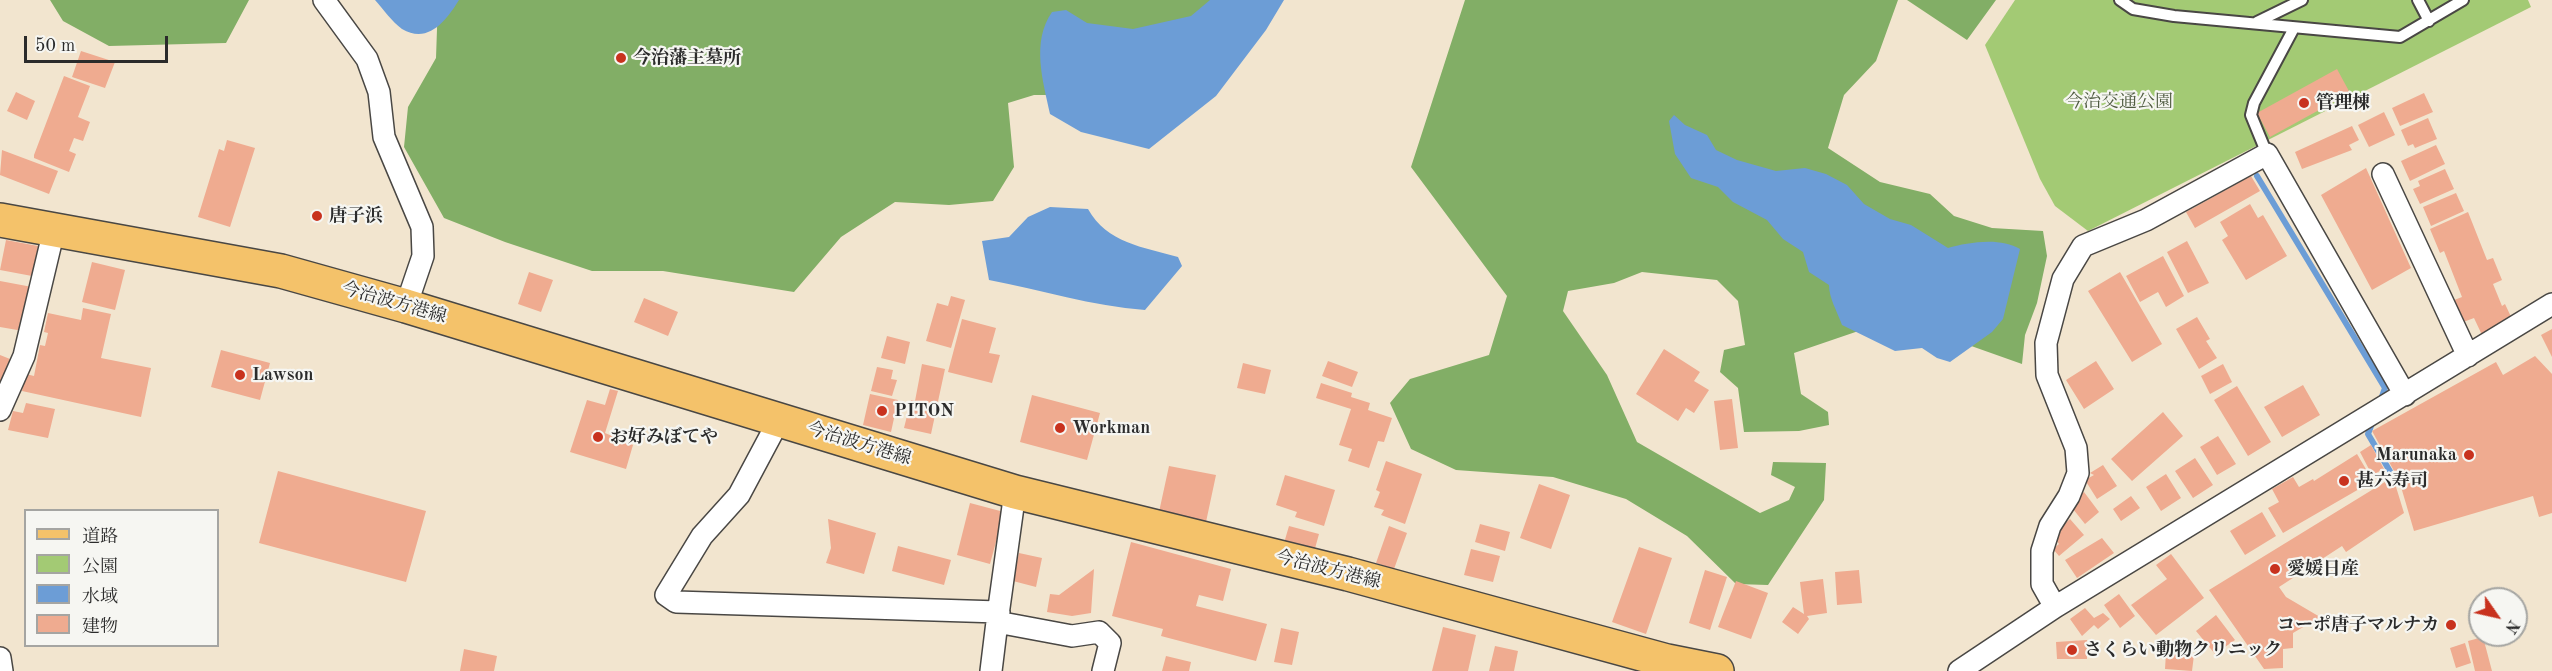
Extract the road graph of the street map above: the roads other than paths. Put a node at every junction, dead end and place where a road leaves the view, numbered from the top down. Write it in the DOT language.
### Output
graph roads {
  1 [pos="324,0"];
  2 [pos="2120,0"];
  3 [pos="2302,0"];
  4 [pos="2418,0"];
  5 [pos="2463,0"];
  6 [pos="2429,21"];
  7 [pos="2257,22"];
  8 [pos="2294,28"];
  9 [pos="2267,154"];
  10 [pos="2383,174"];
  11 [pos="0,220"];
  12 [pos="54,230"];
  13 [pos="2552,304"];
  14 [pos="406,306"];
  15 [pos="2468,356"];
  16 [pos="2405,395"];
  17 [pos="0,410"];
  18 [pos="779,420"];
  19 [pos="1015,492"];
  20 [pos="2055,608"];
  21 [pos="998,617"];
  22 [pos="0,658"];
  23 [pos="2,671"];
  24 [pos="991,671"];
  25 [pos="1103,671"];
  26 [pos="1718,671"];
  27 [pos="1959,671"];
  1 -- 14 [label="street"];
  2 -- 7 [label="lane"];
  3 -- 7 [label="lane"];
  4 -- 6 [label="lane"];
  5 -- 6 [label="lane"];
  6 -- 8 [label="lane"];
  7 -- 8 [label="lane"];
  8 -- 9 [label="lane"];
  9 -- 16 [label="street"];
  9 -- 20 [label="street"];
  10 -- 15 [label="street"];
  11 -- 12 [label="main road, 今治波方港線"];
  12 -- 14 [label="main road, 今治波方港線"];
  12 -- 17 [label="street"];
  13 -- 15 [label="street"];
  14 -- 18 [label="main road, 今治波方港線"];
  15 -- 16 [label="street"];
  16 -- 20 [label="street"];
  18 -- 19 [label="main road, 今治波方港線"];
  18 -- 21 [label="street"];
  19 -- 21 [label="street"];
  19 -- 26 [label="main road, 今治波方港線"];
  20 -- 27 [label="street"];
  21 -- 24 [label="street"];
  21 -- 25 [label="street"];
  22 -- 23 [label="street"];
}
